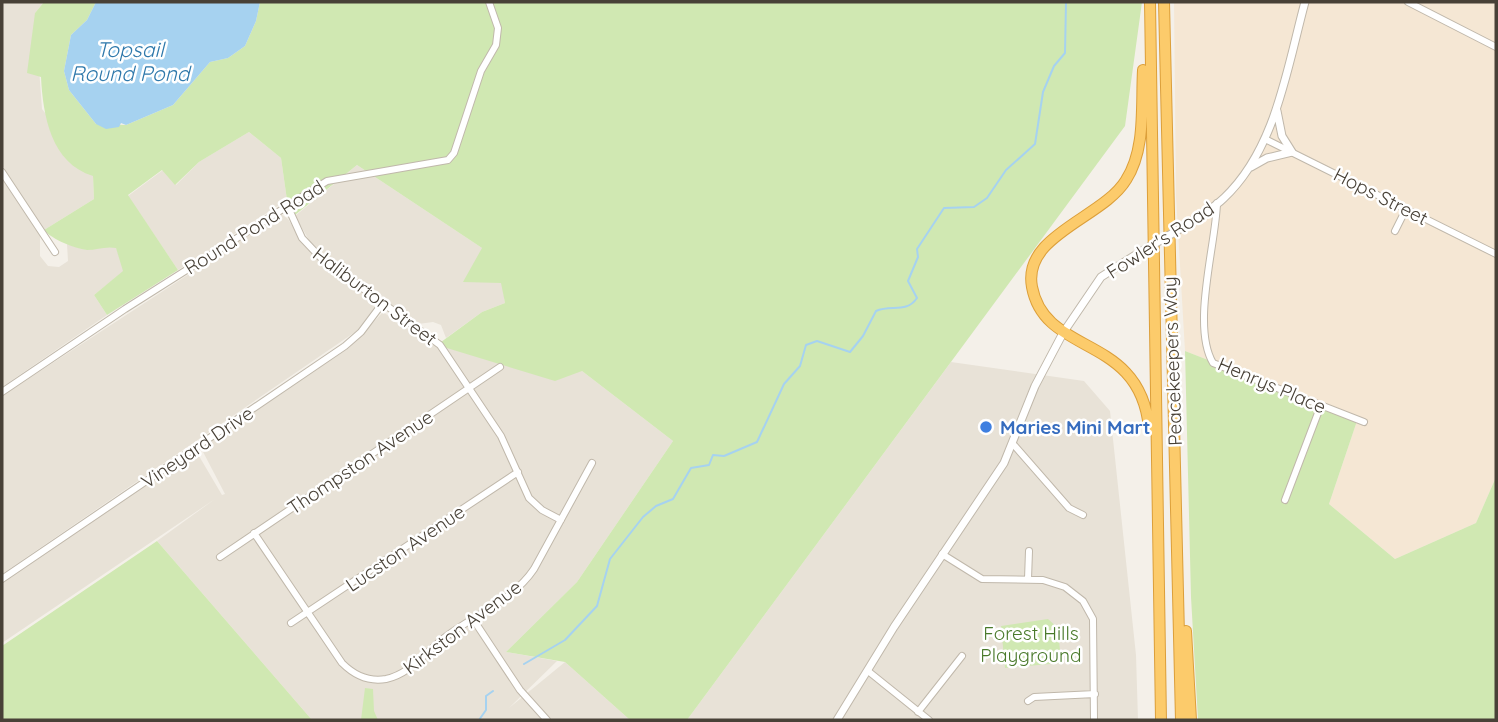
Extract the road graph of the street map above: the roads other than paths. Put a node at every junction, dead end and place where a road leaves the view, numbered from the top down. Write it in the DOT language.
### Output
graph roads {
  1 [pos="489,2"];
  2 [pos="1150,2"];
  3 [pos="1164,2"];
  4 [pos="1305,2"];
  5 [pos="1408,2"];
  6 [pos="1149,21"];
  7 [pos="1496,47"];
  8 [pos="1276,105"];
  9 [pos="1265,139"];
  10 [pos="1292,152"];
  11 [pos="1248,170"];
  12 [pos="2,172"];
  13 [pos="1217,203"];
  14 [pos="288,205"];
  15 [pos="1406,209"];
  16 [pos="1395,231"];
  17 [pos="55,252"];
  18 [pos="1496,254"];
  19 [pos="382,303"];
  20 [pos="1063,333"];
  21 [pos="500,367"];
  22 [pos="470,388"];
  23 [pos="2,392"];
  24 [pos="1321,405"];
  25 [pos="1364,422"];
  26 [pos="1013,444"];
  27 [pos="592,463"];
  28 [pos="518,472"];
  29 [pos="1285,500"];
  30 [pos="1083,515"];
  31 [pos="561,520"];
  32 [pos="254,533"];
  33 [pos="1178,544"];
  34 [pos="1157,546"];
  35 [pos="1029,551"];
  36 [pos="942,554"];
  37 [pos="220,557"];
  38 [pos="2,579"];
  39 [pos="1028,579"];
  40 [pos="308,612"];
  41 [pos="472,618"];
  42 [pos="292,624"];
  43 [pos="962,656"];
  44 [pos="868,671"];
  45 [pos="1096,694"];
  46 [pos="1028,701"];
  47 [pos="918,712"];
  48 [pos="547,720"];
  49 [pos="837,720"];
  50 [pos="929,720"];
  51 [pos="1094,720"];
  52 [pos="1161,720"];
  53 [pos="1181,720"];
  54 [pos="1191,720"];
  1 -- 14 [label="street, Round Pond Road"];
  2 -- 6 [label="highway, Peacekeepers Way"];
  3 -- 33 [label="highway, Peacekeepers Way"];
  4 -- 8 [label="street, Fowler's Road"];
  5 -- 7 [label="street"];
  6 -- 20 [label="highway"];
  6 -- 34 [label="highway, Peacekeepers Way"];
  8 -- 9 [label="street, Fowler's Road"];
  8 -- 10 [label="street"];
  9 -- 10 [label="street, Hops Street"];
  9 -- 11 [label="street, Fowler's Road"];
  10 -- 11 [label="street"];
  10 -- 15 [label="street, Hops Street"];
  11 -- 13 [label="street, Fowler's Road"];
  12 -- 17 [label="street"];
  13 -- 20 [label="street, Fowler's Road, bridge"];
  13 -- 24 [label="street, Henrys Place"];
  14 -- 19 [label="street, Haliburton Street"];
  14 -- 23 [label="street, Round Pond Road"];
  15 -- 16 [label="street"];
  15 -- 18 [label="street, Hops Street"];
  19 -- 22 [label="street, Haliburton Street"];
  19 -- 38 [label="street, Vineyard Drive"];
  20 -- 26 [label="street, Fowler's Road"];
  20 -- 34 [label="highway"];
  21 -- 22 [label="street, Thompston Avenue"];
  22 -- 28 [label="street, Haliburton Street"];
  22 -- 32 [label="street, Thompston Avenue"];
  24 -- 25 [label="street, Henrys Place"];
  24 -- 29 [label="street"];
  26 -- 30 [label="street"];
  26 -- 36 [label="street, Fowler's Road"];
  27 -- 31 [label="street, Kirkston Avenue"];
  28 -- 31 [label="street, Haliburton Street"];
  28 -- 40 [label="street, Lucston Avenue"];
  31 -- 41 [label="street, Kirkston Avenue"];
  32 -- 37 [label="street, Thompston Avenue"];
  32 -- 40 [label="street, Kirkston Avenue"];
  33 -- 53 [label="highway, Peacekeepers Way"];
  33 -- 54 [label="highway"];
  34 -- 52 [label="highway, Peacekeepers Way"];
  35 -- 39 [label="street"];
  36 -- 39 [label="street"];
  36 -- 44 [label="street, Fowler's Road"];
  39 -- 45 [label="street"];
  40 -- 41 [label="street, Kirkston Avenue"];
  40 -- 42 [label="street, Lucston Avenue"];
  41 -- 48 [label="street"];
  43 -- 47 [label="street"];
  44 -- 47 [label="street"];
  44 -- 49 [label="street, Fowler's Road"];
  45 -- 46 [label="street"];
  45 -- 51 [label="street"];
  47 -- 50 [label="street"];
}
